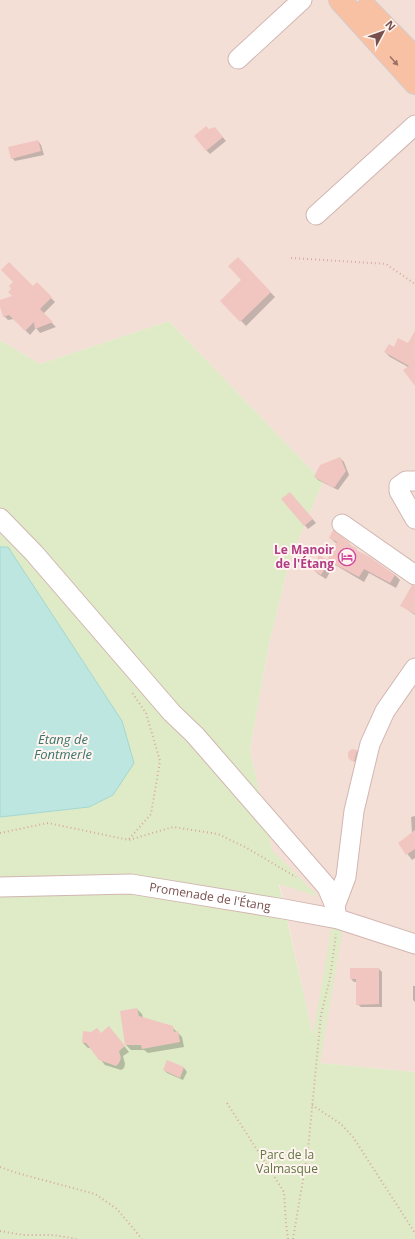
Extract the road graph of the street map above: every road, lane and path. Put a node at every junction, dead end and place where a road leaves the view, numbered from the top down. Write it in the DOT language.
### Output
graph roads {
  1 [pos="302,0"];
  2 [pos="340,0"];
  3 [pos="358,0"];
  4 [pos="415,58"];
  5 [pos="238,59"];
  6 [pos="415,83"];
  7 [pos="415,125"];
  8 [pos="316,214"];
  9 [pos="290,258"];
  10 [pos="415,284"];
  11 [pos="415,481"];
  12 [pos="0,518"];
  13 [pos="415,518"];
  14 [pos="342,524"];
  15 [pos="415,575"];
  16 [pos="415,668"];
  17 [pos="129,688"];
  18 [pos="0,832"];
  19 [pos="129,840"];
  20 [pos="299,878"];
  21 [pos="0,887"];
  22 [pos="336,913"];
  23 [pos="415,944"];
  24 [pos="227,1103"];
  25 [pos="312,1105"];
  26 [pos="0,1167"];
  27 [pos="0,1231"];
  28 [pos="415,1233"];
  29 [pos="77,1239"];
  30 [pos="142,1239"];
  31 [pos="288,1239"];
  32 [pos="293,1239"];
  1 -- 5 [label="street"];
  2 -- 6 [label="main road, one-way"];
  3 -- 4 [label="main road"];
  7 -- 8 [label="street"];
  9 -- 10 [label="path"];
  11 -- 13 [label="street"];
  12 -- 22 [label="street"];
  14 -- 15 [label="street"];
  16 -- 22 [label="street"];
  17 -- 19 [label="path"];
  18 -- 19 [label="path"];
  19 -- 20 [label="path"];
  21 -- 22 [label="street, Promenade de l'Étang"];
  22 -- 23 [label="street, Promenade de l'Étang"];
  22 -- 25 [label="path"];
  24 -- 31 [label="path"];
  25 -- 28 [label="path"];
  25 -- 32 [label="path"];
  26 -- 30 [label="path"];
  27 -- 29 [label="path"];
}
